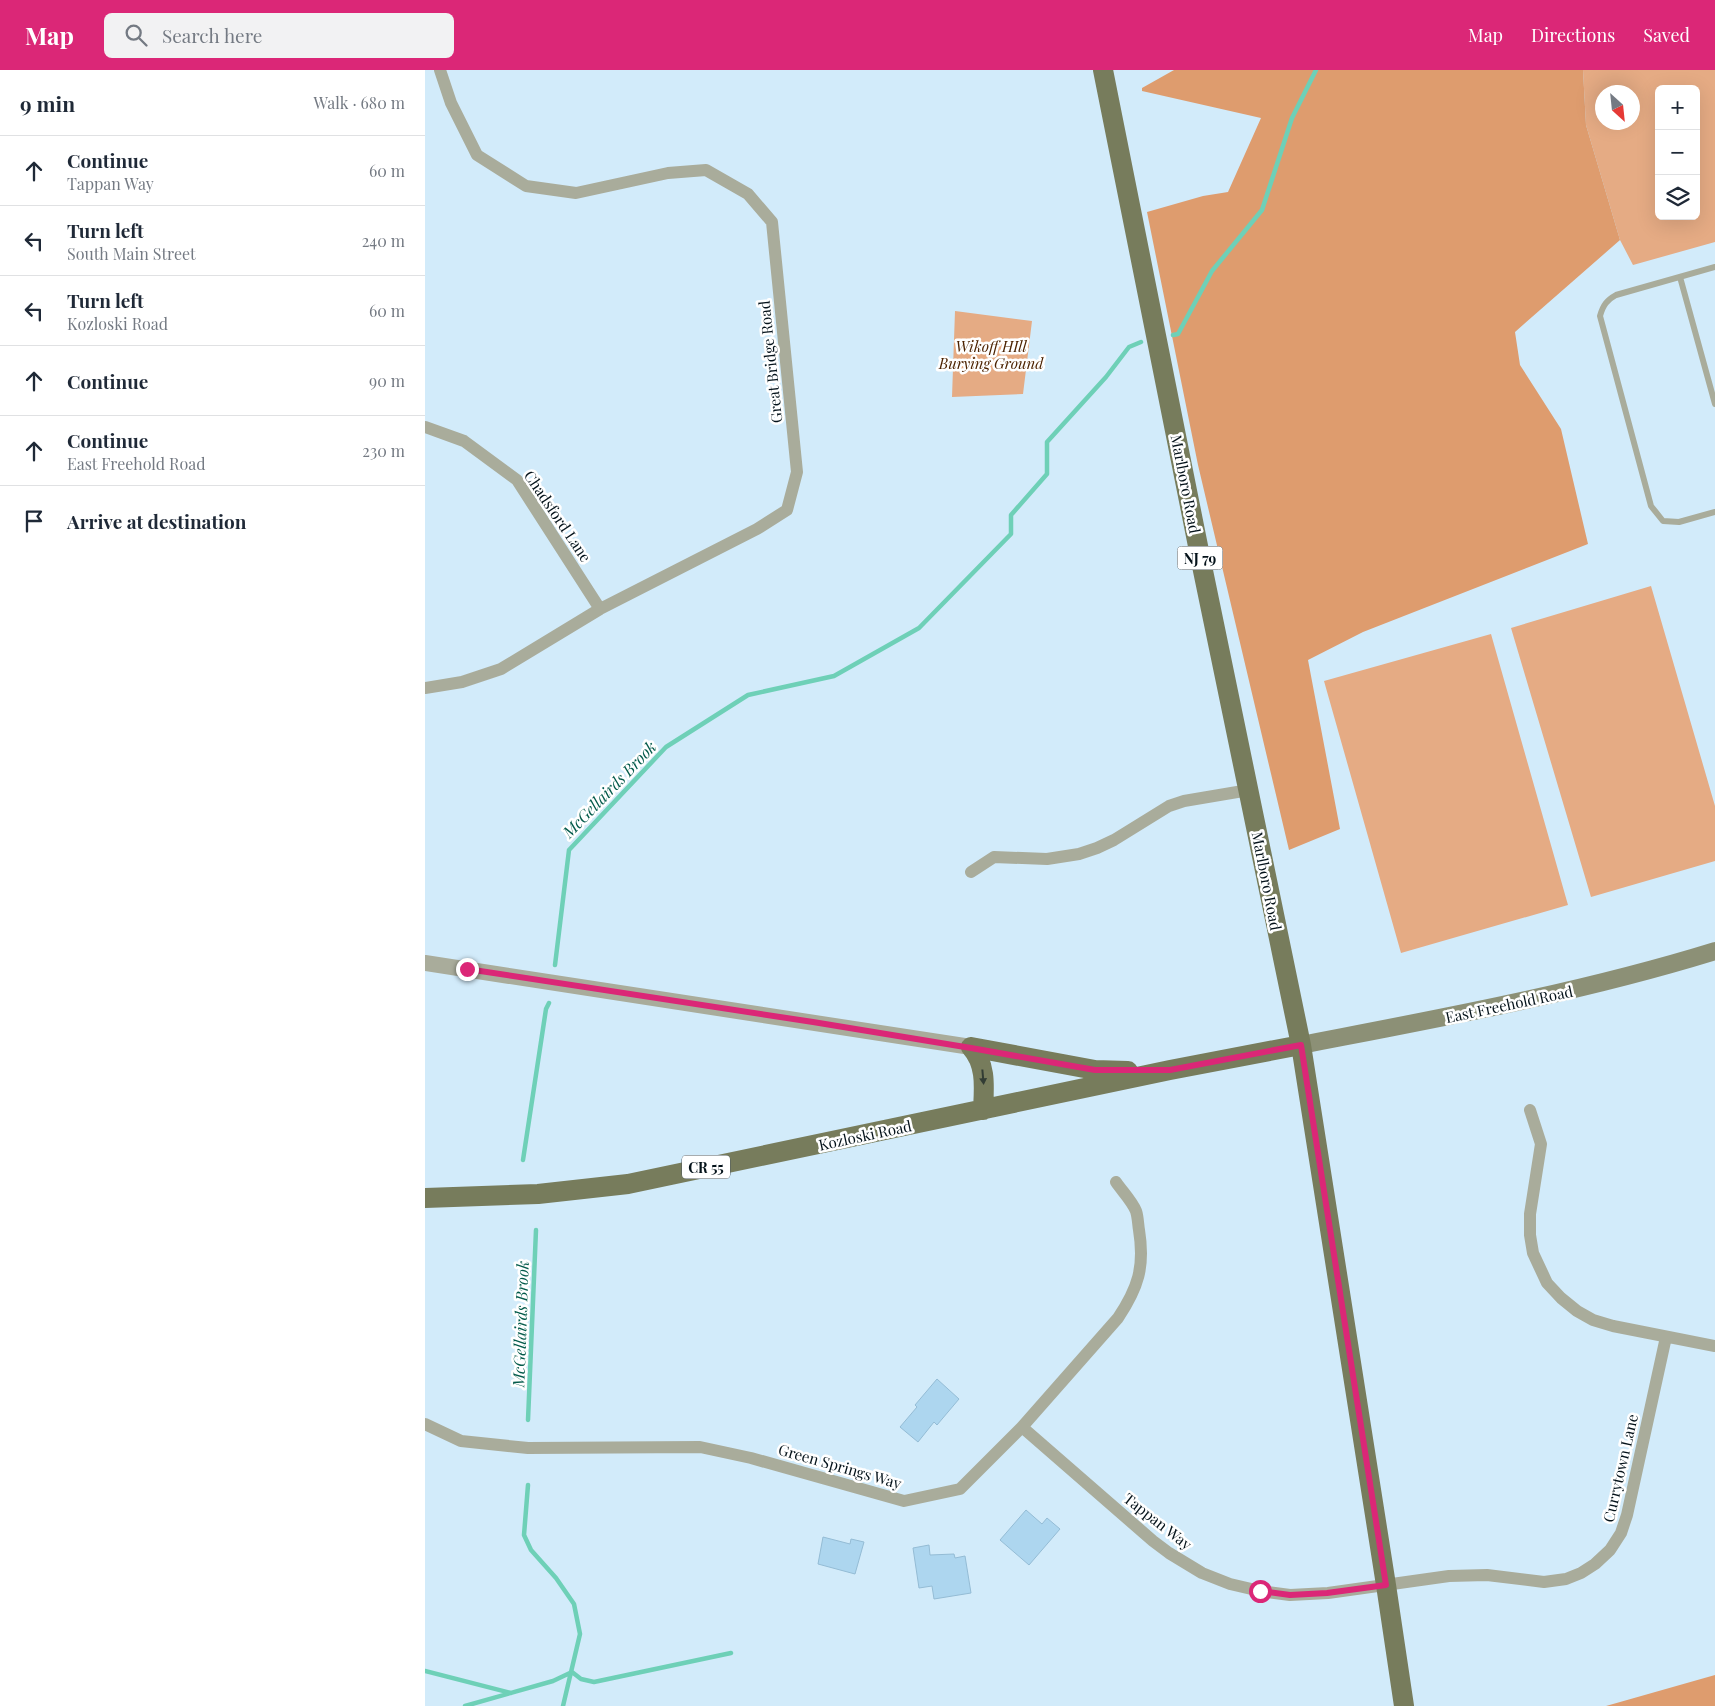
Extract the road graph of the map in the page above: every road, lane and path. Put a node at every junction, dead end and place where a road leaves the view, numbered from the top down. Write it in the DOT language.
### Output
graph roads {
  1 [pos="440,70"];
  2 [pos="1103,70"];
  3 [pos="1715,267"];
  4 [pos="1680,277"];
  5 [pos="1715,404"];
  6 [pos="425,427"];
  7 [pos="1715,512"];
  8 [pos="600,609"];
  9 [pos="425,688"];
  10 [pos="1249,790"];
  11 [pos="971,872"];
  12 [pos="1715,951"];
  13 [pos="425,962"];
  14 [pos="1301,1045"];
  15 [pos="971,1048"];
  16 [pos="1170,1070"];
  17 [pos="983,1110"];
  18 [pos="1530,1110"];
  19 [pos="1116,1182"];
  20 [pos="425,1198"];
  21 [pos="1666,1337"];
  22 [pos="1715,1346"];
  23 [pos="425,1424"];
  24 [pos="1022,1427"];
  25 [pos="1386,1585"];
  26 [pos="1403,1706"];
  1 -- 8 [label="street, Great Bridge Road"];
  2 -- 10 [label="main road, Marlboro Road / NJ 79"];
  3 -- 4 [label="lane"];
  4 -- 5 [label="lane"];
  4 -- 7 [label="lane"];
  6 -- 8 [label="street, Chadsford Lane"];
  8 -- 9 [label="street, Great Bridge Road"];
  10 -- 11 [label="street"];
  10 -- 14 [label="main road, Marlboro Road / NJ 79"];
  12 -- 14 [label="main road, East Freehold Road"];
  13 -- 15 [label="street"];
  14 -- 16 [label="main road, Kozloski Road / CR 55"];
  14 -- 25 [label="main road, NJ 79"];
  15 -- 16 [label="main road"];
  15 -- 17 [label="main road, one-way"];
  16 -- 17 [label="main road, Kozloski Road / CR 55"];
  17 -- 20 [label="main road, Kozloski Road / CR 55"];
  18 -- 21 [label="street"];
  19 -- 24 [label="street, Green Springs Way"];
  21 -- 22 [label="street"];
  21 -- 25 [label="street, Currytown Lane"];
  23 -- 24 [label="street, Green Springs Way"];
  24 -- 25 [label="street, Tappan Way"];
  25 -- 26 [label="main road, NJ 79"];
}
